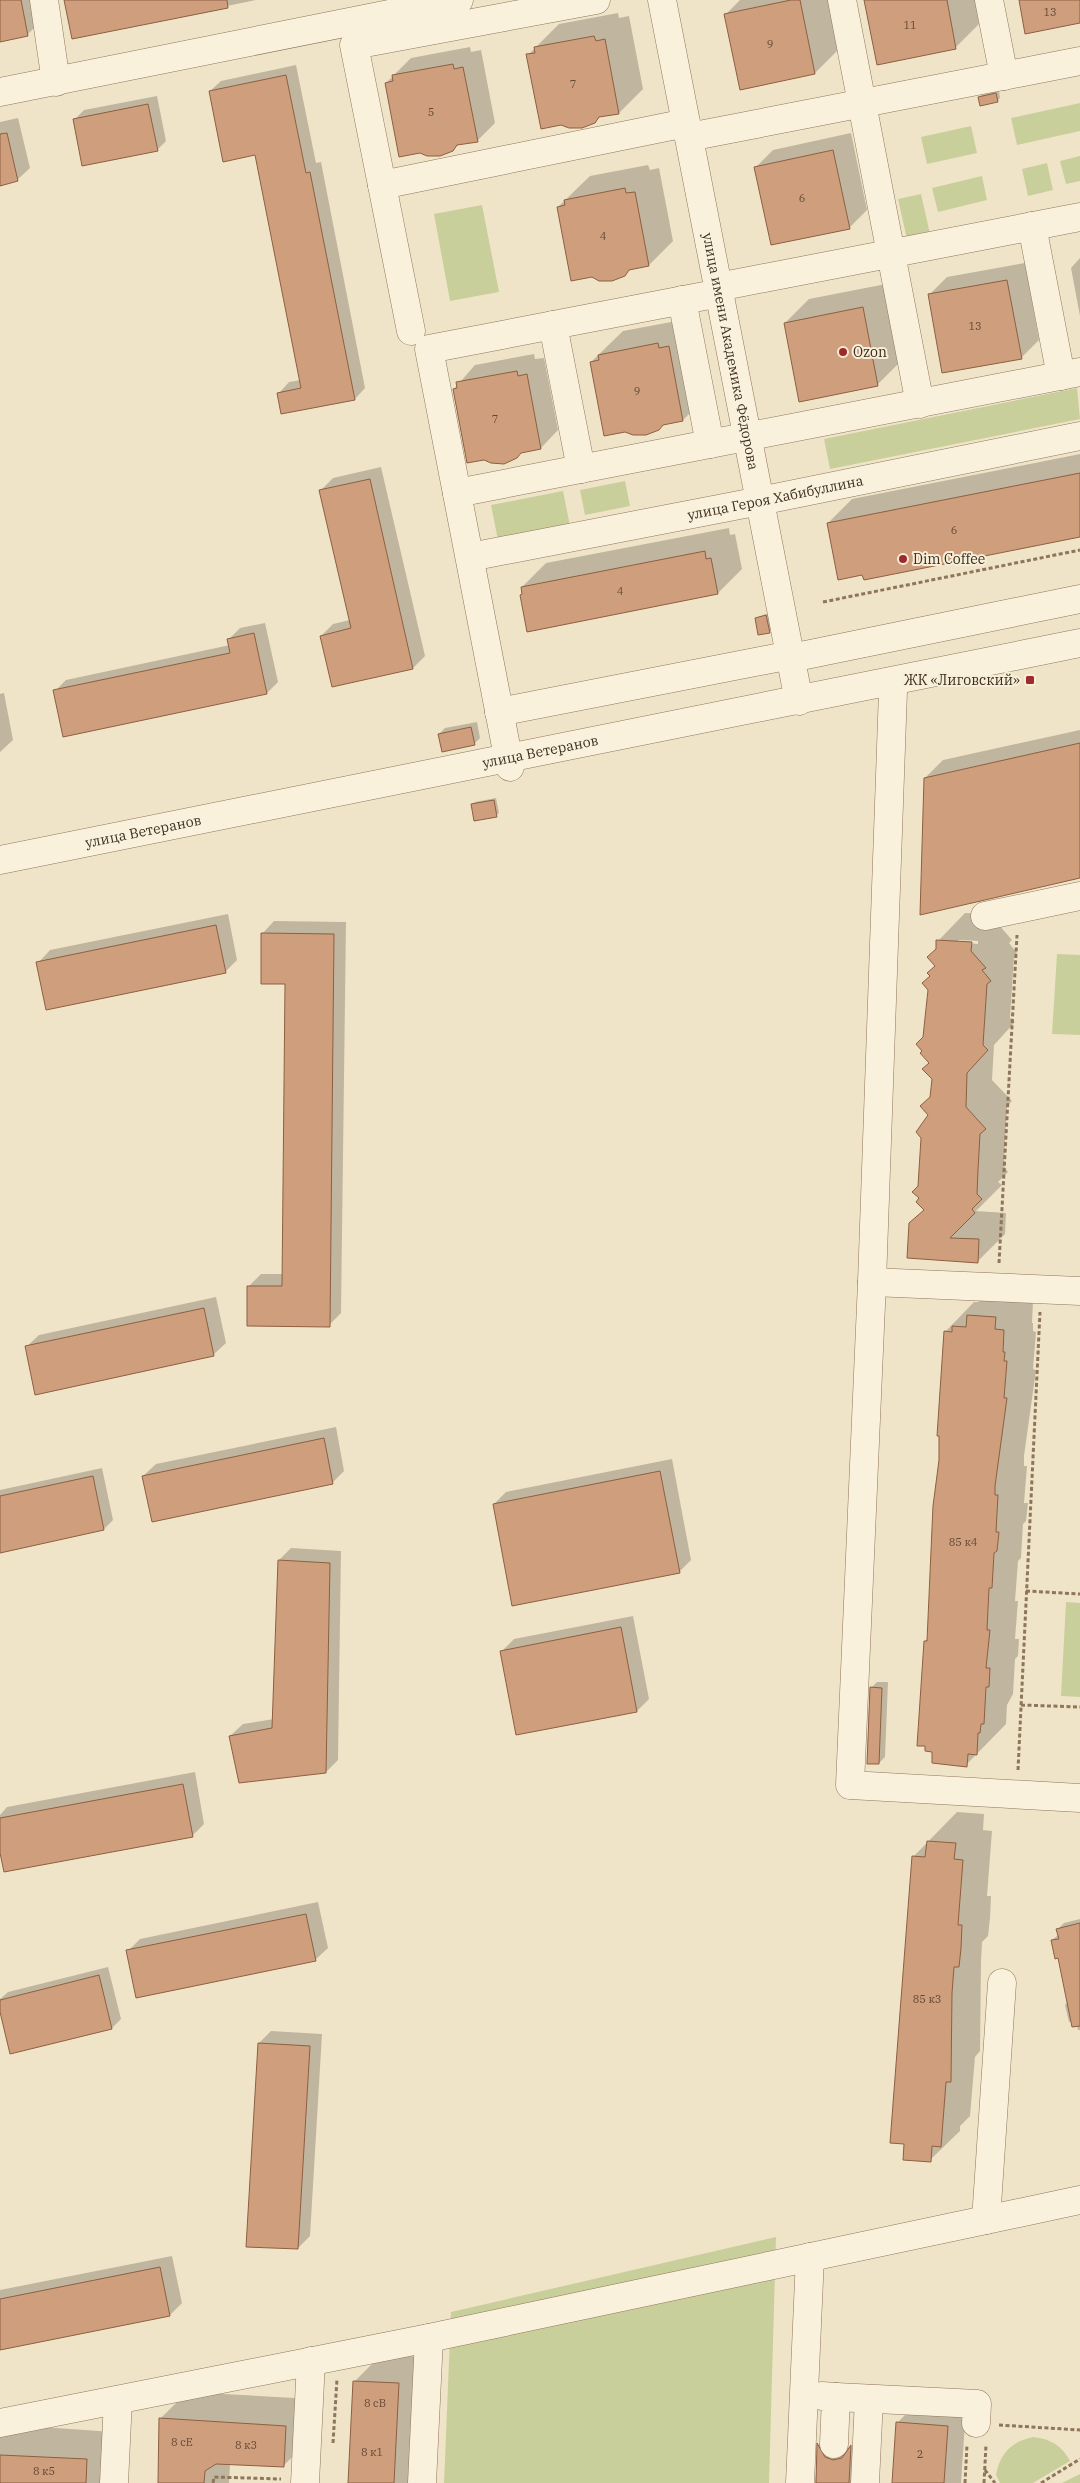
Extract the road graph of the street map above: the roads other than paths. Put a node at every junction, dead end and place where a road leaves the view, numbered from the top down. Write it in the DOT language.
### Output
graph roads {
  1 [pos="44,0"];
  2 [pos="459,0"];
  3 [pos="596,0"];
  4 [pos="662,0"];
  5 [pos="842,0"];
  6 [pos="989,0"];
  7 [pos="1080,61"];
  8 [pos="1004,76"];
  9 [pos="56,82"];
  10 [pos="0,92"];
  11 [pos="862,103"];
  12 [pos="688,130"];
  13 [pos="382,185"];
  14 [pos="1080,217"];
  15 [pos="1032,226"];
  16 [pos="891,253"];
  17 [pos="719,290"];
  18 [pos="682,300"];
  19 [pos="553,325"];
  20 [pos="411,331"];
  21 [pos="1071,374"];
  22 [pos="920,404"];
  23 [pos="1080,436"];
  24 [pos="748,437"];
  25 [pos="710,444"];
  26 [pos="581,469"];
  27 [pos="457,493"];
  28 [pos="760,501"];
  29 [pos="470,557"];
  30 [pos="1080,599"];
  31 [pos="1080,643"];
  32 [pos="1080,652"];
  33 [pos="791,656"];
  34 [pos="892,691"];
  35 [pos="799,701"];
  36 [pos="499,712"];
  37 [pos="509,763"];
  38 [pos="0,860"];
  39 [pos="0,868"];
  40 [pos="1080,896"];
  41 [pos="985,916"];
  42 [pos="872,1282"];
  43 [pos="1080,1292"];
  44 [pos="1080,1798"];
  45 [pos="1002,1983"];
  46 [pos="1080,2200"];
  47 [pos="986,2220"];
  48 [pos="810,2257"];
  49 [pos="429,2338"];
  50 [pos="311,2361"];
  51 [pos="821,2396"];
  52 [pos="869,2398"];
  53 [pos="118,2400"];
  54 [pos="0,2423"];
  55 [pos="982,2424"];
  56 [pos="827,2443"];
  57 [pos="294,2481"];
  58 [pos="114,2483"];
  59 [pos="422,2483"];
  60 [pos="800,2483"];
  61 [pos="864,2483"];
  1 -- 9 [label="street"];
  2 -- 9 [label="street"];
  3 -- 13 [label="street"];
  4 -- 12 [label="street, улица имени Академика Фёдорова"];
  5 -- 11 [label="street"];
  6 -- 8 [label="street"];
  7 -- 8 [label="street"];
  8 -- 11 [label="street"];
  9 -- 10 [label="street"];
  11 -- 12 [label="street"];
  11 -- 16 [label="street"];
  12 -- 13 [label="street"];
  12 -- 17 [label="street, улица имени Академика Фёдорова"];
  13 -- 20 [label="street"];
  14 -- 15 [label="street"];
  15 -- 16 [label="street"];
  15 -- 21 [label="street"];
  16 -- 17 [label="street"];
  16 -- 22 [label="street"];
  17 -- 18 [label="street"];
  17 -- 24 [label="street, улица имени Академика Фёдорова"];
  18 -- 19 [label="street"];
  18 -- 25 [label="street"];
  19 -- 26 [label="street"];
  19 -- 27 [label="street"];
  21 -- 22 [label="street"];
  22 -- 24 [label="street"];
  23 -- 28 [label="street, улица Героя Хабибуллина"];
  24 -- 25 [label="street"];
  24 -- 28 [label="street, улица имени Академика Фёдорова"];
  25 -- 26 [label="street"];
  26 -- 27 [label="street"];
  27 -- 29 [label="street"];
  28 -- 29 [label="street, улица Героя Хабибуллина"];
  28 -- 33 [label="street, улица имени Академика Фёдорова"];
  29 -- 36 [label="street"];
  30 -- 33 [label="street"];
  31 -- 35 [label="street, улица Ветеранов"];
  32 -- 34 [label="street, улица Ветеранов"];
  33 -- 35 [label="street, улица имени Академика Фёдорова"];
  33 -- 36 [label="street"];
  34 -- 37 [label="street, улица Ветеранов"];
  34 -- 42 [label="street"];
  35 -- 37 [label="street, улица Ветеранов"];
  36 -- 37 [label="street"];
  37 -- 38 [label="street, улица Ветеранов"];
  37 -- 39 [label="street, улица Ветеранов"];
  40 -- 41 [label="street"];
  42 -- 43 [label="street"];
  42 -- 44 [label="street"];
  45 -- 47 [label="street"];
  46 -- 47 [label="street"];
  47 -- 48 [label="street"];
  48 -- 49 [label="street"];
  48 -- 51 [label="street"];
  49 -- 50 [label="street"];
  49 -- 59 [label="street"];
  50 -- 53 [label="street"];
  50 -- 57 [label="street"];
  51 -- 52 [label="street"];
  51 -- 56 [label="street"];
  51 -- 60 [label="street"];
  52 -- 55 [label="street"];
  52 -- 61 [label="street"];
  53 -- 54 [label="street"];
  53 -- 58 [label="street"];
}
